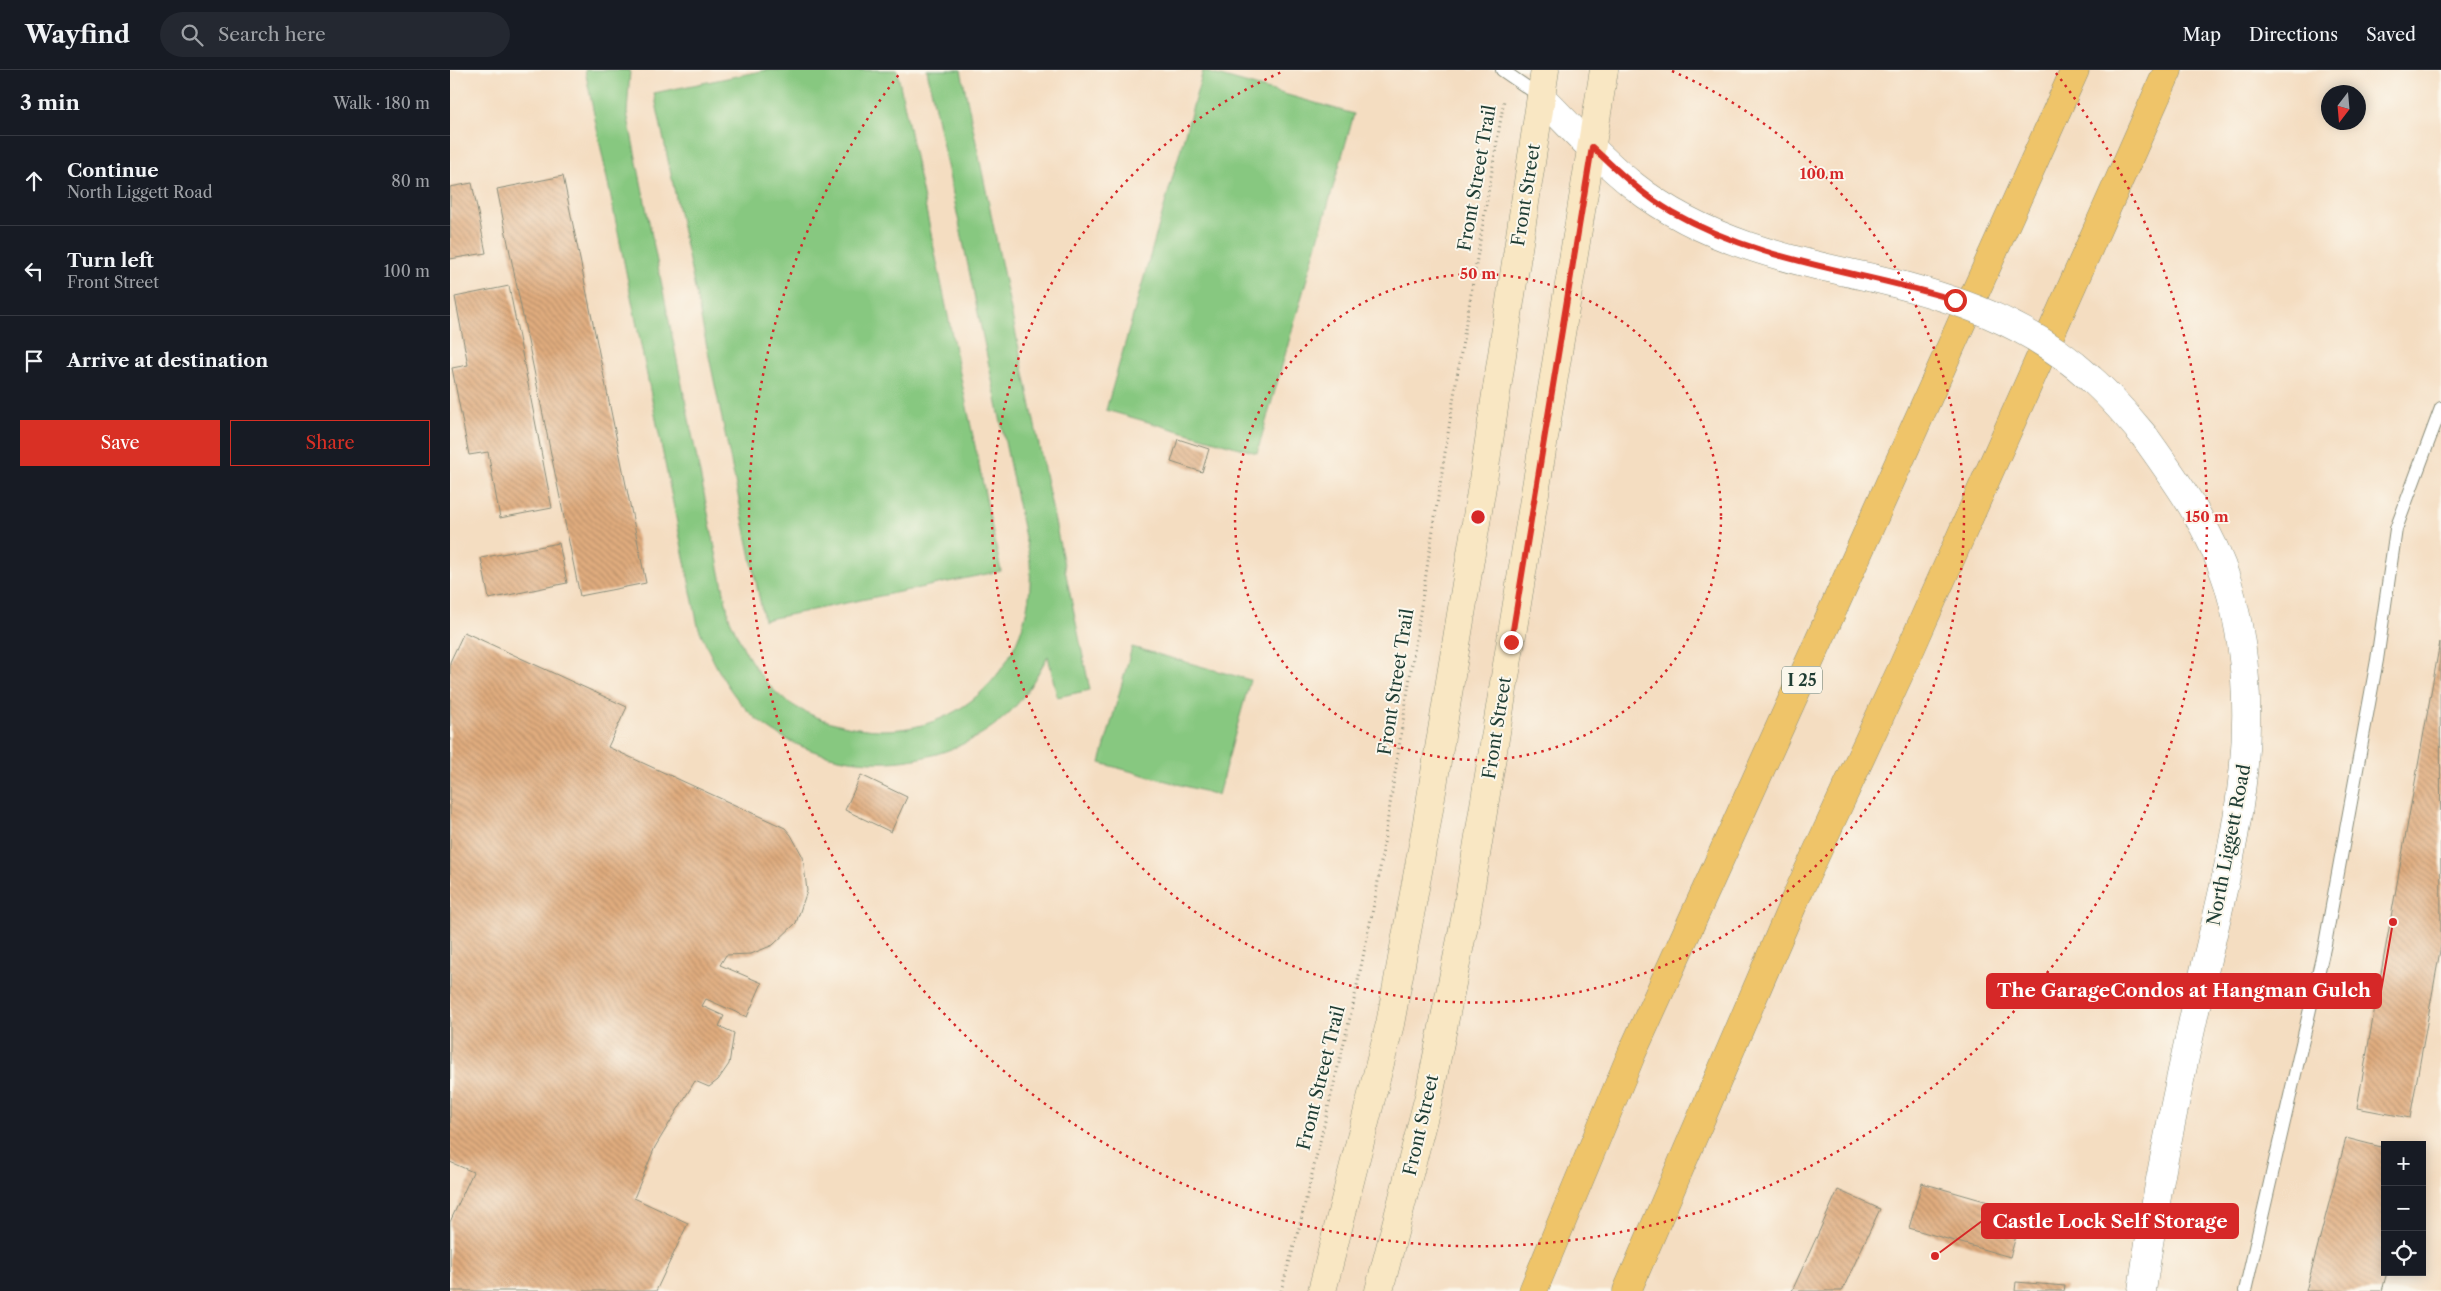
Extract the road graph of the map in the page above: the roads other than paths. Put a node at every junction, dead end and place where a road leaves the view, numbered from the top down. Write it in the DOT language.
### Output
graph roads {
  1 [pos="1545,70"];
  2 [pos="1604,70"];
  3 [pos="2075,70"];
  4 [pos="2168,70"];
  5 [pos="1504,72"];
  6 [pos="1541,97"];
  7 [pos="1592,147"];
  8 [pos="2441,408"];
  9 [pos="1322,1291"];
  10 [pos="1379,1291"];
  11 [pos="1533,1291"];
  12 [pos="1627,1291"];
  13 [pos="2142,1291"];
  14 [pos="2245,1291"];
  1 -- 6 [label="main road, Front Street"];
  2 -- 7 [label="main road, Front Street"];
  3 -- 11 [label="highway, I 25"];
  4 -- 12 [label="highway"];
  5 -- 6 [label="lane"];
  6 -- 7 [label="street, North Liggett Road"];
  6 -- 9 [label="main road, Front Street"];
  7 -- 10 [label="main road, Front Street"];
  7 -- 13 [label="street, North Liggett Road, bridge"];
  8 -- 14 [label="lane"];
}
